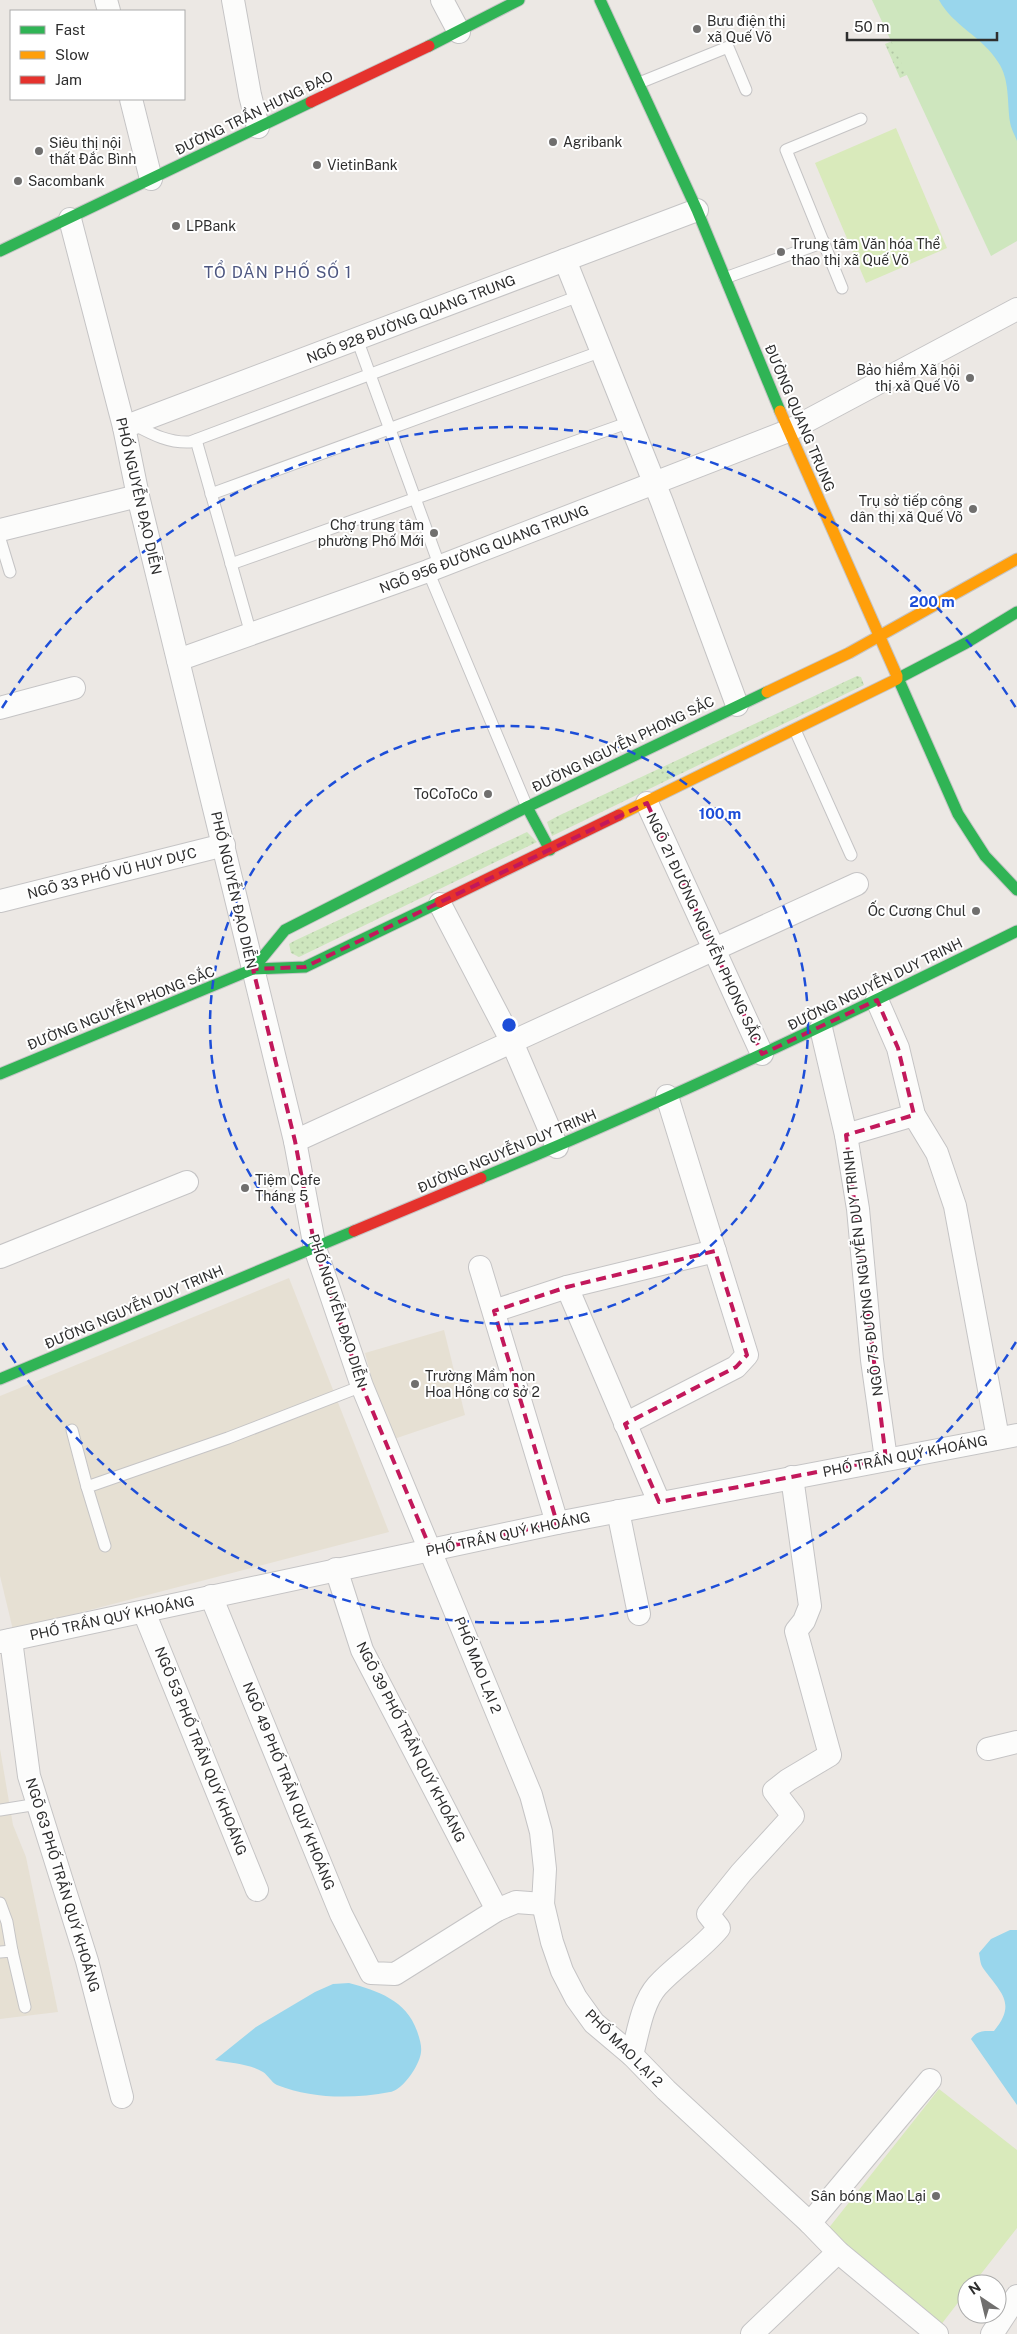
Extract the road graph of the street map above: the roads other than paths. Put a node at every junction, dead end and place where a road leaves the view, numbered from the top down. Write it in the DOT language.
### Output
graph roads {
  1 [pos="234,0"];
  2 [pos="442,0"];
  3 [pos="519,0"];
  4 [pos="600,0"];
  5 [pos="459,32"];
  6 [pos="639,84"];
  7 [pos="746,90"];
  8 [pos="131,100"];
  9 [pos="861,119"];
  10 [pos="258,127"];
  11 [pos="151,179"];
  12 [pos="697,210"];
  13 [pos="70,219"];
  14 [pos="824,242"];
  15 [pos="0,250"];
  16 [pos="565,260"];
  17 [pos="725,278"];
  18 [pos="842,288"];
  19 [pos="580,296"];
  20 [pos="1017,309"];
  21 [pos="357,339"];
  22 [pos="602,351"];
  23 [pos="370,374"];
  24 [pos="630,422"];
  25 [pos="128,426"];
  26 [pos="390,429"];
  27 [pos="788,432"];
  28 [pos="196,440"];
  29 [pos="654,484"];
  30 [pos="211,494"];
  31 [pos="138,496"];
  32 [pos="415,498"];
  33 [pos="0,530"];
  34 [pos="0,539"];
  35 [pos="1017,559"];
  36 [pos="231,564"];
  37 [pos="434,569"];
  38 [pos="10,572"];
  39 [pos="1017,612"];
  40 [pos="251,634"];
  41 [pos="878,636"];
  42 [pos="178,660"];
  43 [pos="897,678"];
  44 [pos="74,688"];
  45 [pos="737,705"];
  46 [pos="0,708"];
  47 [pos="795,730"];
  48 [pos="647,803"];
  49 [pos="527,807"];
  50 [pos="224,845"];
  51 [pos="550,850"];
  52 [pos="851,855"];
  53 [pos="857,884"];
  54 [pos="1017,890"];
  55 [pos="0,901"];
  56 [pos="440,904"];
  57 [pos="1017,930"];
  58 [pos="714,950"];
  59 [pos="253,969"];
  60 [pos="877,1000"];
  61 [pos="821,1028"];
  62 [pos="512,1042"];
  63 [pos="762,1054"];
  64 [pos="0,1074"];
  65 [pos="667,1096"];
  66 [pos="914,1115"];
  67 [pos="846,1134"];
  68 [pos="296,1141"];
  69 [pos="557,1147"];
  70 [pos="187,1182"];
  71 [pos="315,1248"];
  72 [pos="715,1250"];
  73 [pos="0,1257"];
  74 [pos="480,1267"];
  75 [pos="567,1287"];
  76 [pos="494,1311"];
  77 [pos="0,1379"];
  78 [pos="362,1386"];
  79 [pos="625,1424"];
  80 [pos="72,1430"];
  81 [pos="1008,1436"];
  82 [pos="886,1459"];
  83 [pos="792,1477"];
  84 [pos="88,1487"];
  85 [pos="659,1502"];
  86 [pos="618,1511"];
  87 [pos="557,1523"];
  88 [pos="105,1546"];
  89 [pos="430,1550"];
  90 [pos="336,1569"];
  91 [pos="211,1596"];
  92 [pos="144,1612"];
  93 [pos="639,1614"];
  94 [pos="6,1641"];
  95 [pos="1017,1742"];
  96 [pos="988,1749"];
  97 [pos="38,1804"];
  98 [pos="0,1810"];
  99 [pos="257,1890"];
  100 [pos="0,1903"];
  101 [pos="543,1904"];
  102 [pos="497,1910"];
  103 [pos="12,1951"];
  104 [pos="0,1952"];
  105 [pos="25,2007"];
  106 [pos="632,2055"];
  107 [pos="930,2080"];
  108 [pos="122,2097"];
  109 [pos="810,2223"];
  110 [pos="838,2252"];
  111 [pos="1017,2296"];
  112 [pos="752,2334"];
  113 [pos="937,2334"];
  114 [pos="992,2334"];
  1 -- 10 [label="street"];
  2 -- 5 [label="street"];
  3 -- 5 [label="main road, ĐƯỜNG TRẦN HƯNG ĐẠO"];
  4 -- 6 [label="main road, ĐƯỜNG QUANG TRUNG"];
  5 -- 10 [label="main road, ĐƯỜNG TRẦN HƯNG ĐẠO"];
  6 -- 7 [label="lane"];
  6 -- 12 [label="main road, ĐƯỜNG QUANG TRUNG"];
  8 -- 11 [label="street"];
  9 -- 14 [label="lane"];
  10 -- 11 [label="main road, ĐƯỜNG TRẦN HƯNG ĐẠO"];
  11 -- 13 [label="main road, ĐƯỜNG TRẦN HƯNG ĐẠO"];
  12 -- 16 [label="street, NGÕ 928 ĐƯỜNG QUANG TRUNG"];
  12 -- 17 [label="main road, ĐƯỜNG QUANG TRUNG"];
  13 -- 15 [label="main road, ĐƯỜNG TRẦN HƯNG ĐẠO"];
  13 -- 25 [label="street, PHỐ NGUYỄN ĐẠO DIỄN"];
  14 -- 17 [label="lane"];
  14 -- 18 [label="lane"];
  16 -- 19 [label="street"];
  16 -- 21 [label="street, NGÕ 928 ĐƯỜNG QUANG TRUNG"];
  17 -- 27 [label="main road, ĐƯỜNG QUANG TRUNG"];
  19 -- 22 [label="street"];
  19 -- 23 [label="lane"];
  20 -- 27 [label="street, NGÕ 956 ĐƯỜNG QUANG TRUNG"];
  21 -- 23 [label="lane"];
  21 -- 25 [label="street, NGÕ 928 ĐƯỜNG QUANG TRUNG"];
  22 -- 24 [label="street"];
  22 -- 26 [label="lane"];
  23 -- 26 [label="lane"];
  23 -- 28 [label="lane"];
  24 -- 29 [label="street"];
  24 -- 32 [label="lane"];
  25 -- 28 [label="lane"];
  25 -- 31 [label="street, PHỐ NGUYỄN ĐẠO DIỄN"];
  26 -- 30 [label="lane"];
  26 -- 32 [label="lane"];
  27 -- 29 [label="street, NGÕ 956 ĐƯỜNG QUANG TRUNG"];
  27 -- 41 [label="main road, ĐƯỜNG QUANG TRUNG"];
  28 -- 30 [label="lane"];
  29 -- 37 [label="street, NGÕ 956 ĐƯỜNG QUANG TRUNG"];
  29 -- 45 [label="street"];
  30 -- 36 [label="lane"];
  31 -- 33 [label="street"];
  31 -- 42 [label="street, PHỐ NGUYỄN ĐẠO DIỄN"];
  32 -- 36 [label="lane"];
  32 -- 37 [label="lane"];
  34 -- 38 [label="lane"];
  35 -- 41 [label="main road, ĐƯỜNG NGUYỄN PHONG SẮC"];
  36 -- 40 [label="lane"];
  37 -- 40 [label="street, NGÕ 956 ĐƯỜNG QUANG TRUNG"];
  37 -- 49 [label="lane"];
  39 -- 43 [label="main road, ĐƯỜNG NGUYỄN PHONG SẮC"];
  40 -- 42 [label="street, NGÕ 956 ĐƯỜNG QUANG TRUNG"];
  41 -- 43 [label="main road, ĐƯỜNG QUANG TRUNG"];
  41 -- 45 [label="main road, ĐƯỜNG NGUYỄN PHONG SẮC"];
  42 -- 50 [label="street, PHỐ NGUYỄN ĐẠO DIỄN"];
  43 -- 47 [label="main road, ĐƯỜNG NGUYỄN PHONG SẮC"];
  43 -- 54 [label="main road, ĐƯỜNG QUANG TRUNG"];
  44 -- 46 [label="street"];
  45 -- 49 [label="main road, ĐƯỜNG NGUYỄN PHONG SẮC"];
  47 -- 48 [label="main road, ĐƯỜNG NGUYỄN PHONG SẮC"];
  47 -- 52 [label="lane"];
  48 -- 51 [label="main road, ĐƯỜNG NGUYỄN PHONG SẮC"];
  48 -- 58 [label="street, NGÕ 21 ĐƯỜNG NGUYỄN PHONG SẮC"];
  49 -- 51 [label="main road"];
  49 -- 59 [label="main road, ĐƯỜNG NGUYỄN PHONG SẮC"];
  50 -- 55 [label="street, NGÕ 33 PHỐ VŨ HUY DỰC"];
  50 -- 59 [label="street, PHỐ NGUYỄN ĐẠO DIỄN"];
  51 -- 56 [label="main road, ĐƯỜNG NGUYỄN PHONG SẮC"];
  53 -- 58 [label="street"];
  56 -- 59 [label="main road, ĐƯỜNG NGUYỄN PHONG SẮC"];
  56 -- 62 [label="street"];
  57 -- 60 [label="main road, ĐƯỜNG NGUYỄN DUY TRINH"];
  58 -- 62 [label="street"];
  58 -- 63 [label="street, NGÕ 21 ĐƯỜNG NGUYỄN PHONG SẮC"];
  59 -- 64 [label="main road, ĐƯỜNG NGUYỄN PHONG SẮC"];
  59 -- 68 [label="street, PHỐ NGUYỄN ĐẠO DIỄN"];
  60 -- 61 [label="main road, ĐƯỜNG NGUYỄN DUY TRINH"];
  60 -- 66 [label="street"];
  61 -- 63 [label="main road, ĐƯỜNG NGUYỄN DUY TRINH"];
  61 -- 67 [label="street, NGÕ 75 ĐƯỜNG NGUYỄN DUY TRINH"];
  62 -- 68 [label="street"];
  62 -- 69 [label="street"];
  63 -- 65 [label="main road, ĐƯỜNG NGUYỄN DUY TRINH"];
  65 -- 69 [label="main road, ĐƯỜNG NGUYỄN DUY TRINH"];
  65 -- 72 [label="street"];
  66 -- 67 [label="street"];
  66 -- 81 [label="street"];
  67 -- 82 [label="street, NGÕ 75 ĐƯỜNG NGUYỄN DUY TRINH"];
  68 -- 71 [label="street, PHỐ NGUYỄN ĐẠO DIỄN"];
  69 -- 71 [label="main road, ĐƯỜNG NGUYỄN DUY TRINH"];
  70 -- 73 [label="street"];
  71 -- 77 [label="main road, ĐƯỜNG NGUYỄN DUY TRINH"];
  71 -- 78 [label="street, PHỐ NGUYỄN ĐẠO DIỄN"];
  72 -- 75 [label="street"];
  72 -- 79 [label="street"];
  74 -- 76 [label="street"];
  75 -- 76 [label="street"];
  75 -- 79 [label="street"];
  76 -- 87 [label="street"];
  78 -- 84 [label="lane"];
  78 -- 89 [label="street, PHỐ NGUYỄN ĐẠO DIỄN"];
  79 -- 85 [label="street"];
  80 -- 84 [label="lane"];
  81 -- 82 [label="street, PHỐ TRẦN QUÝ KHOÁNG"];
  82 -- 83 [label="street, PHỐ TRẦN QUÝ KHOÁNG"];
  83 -- 85 [label="street, PHỐ TRẦN QUÝ KHOÁNG"];
  83 -- 106 [label="street"];
  84 -- 88 [label="lane"];
  85 -- 86 [label="street, PHỐ TRẦN QUÝ KHOÁNG"];
  86 -- 87 [label="street, PHỐ TRẦN QUÝ KHOÁNG"];
  86 -- 93 [label="street"];
  87 -- 89 [label="street, PHỐ TRẦN QUÝ KHOÁNG"];
  89 -- 90 [label="street, PHỐ TRẦN QUÝ KHOÁNG"];
  89 -- 101 [label="street, PHỐ MAO LẠI 2"];
  90 -- 91 [label="street, PHỐ TRẦN QUÝ KHOÁNG"];
  90 -- 102 [label="street, NGÕ 39 PHỐ TRẦN QUÝ KHOÁNG"];
  91 -- 92 [label="street, PHỐ TRẦN QUÝ KHOÁNG"];
  91 -- 102 [label="street, NGÕ 49 PHỐ TRẦN QUÝ KHOÁNG"];
  92 -- 94 [label="street, PHỐ TRẦN QUÝ KHOÁNG"];
  92 -- 99 [label="street, NGÕ 53 PHỐ TRẦN QUÝ KHOÁNG"];
  94 -- 97 [label="street, NGÕ 63 PHỐ TRẦN QUÝ KHOÁNG"];
  95 -- 96 [label="street"];
  97 -- 98 [label="lane"];
  97 -- 108 [label="street, NGÕ 63 PHỐ TRẦN QUÝ KHOÁNG"];
  100 -- 103 [label="lane"];
  101 -- 102 [label="street"];
  101 -- 106 [label="street, PHỐ MAO LẠI 2"];
  103 -- 104 [label="lane"];
  103 -- 105 [label="lane"];
  106 -- 109 [label="street, PHỐ MAO LẠI 2"];
  107 -- 109 [label="street"];
  109 -- 110 [label="street, PHỐ MAO LẠI 2"];
  110 -- 112 [label="street"];
  110 -- 113 [label="street, PHỐ MAO LẠI 2"];
  111 -- 114 [label="street"];
}
